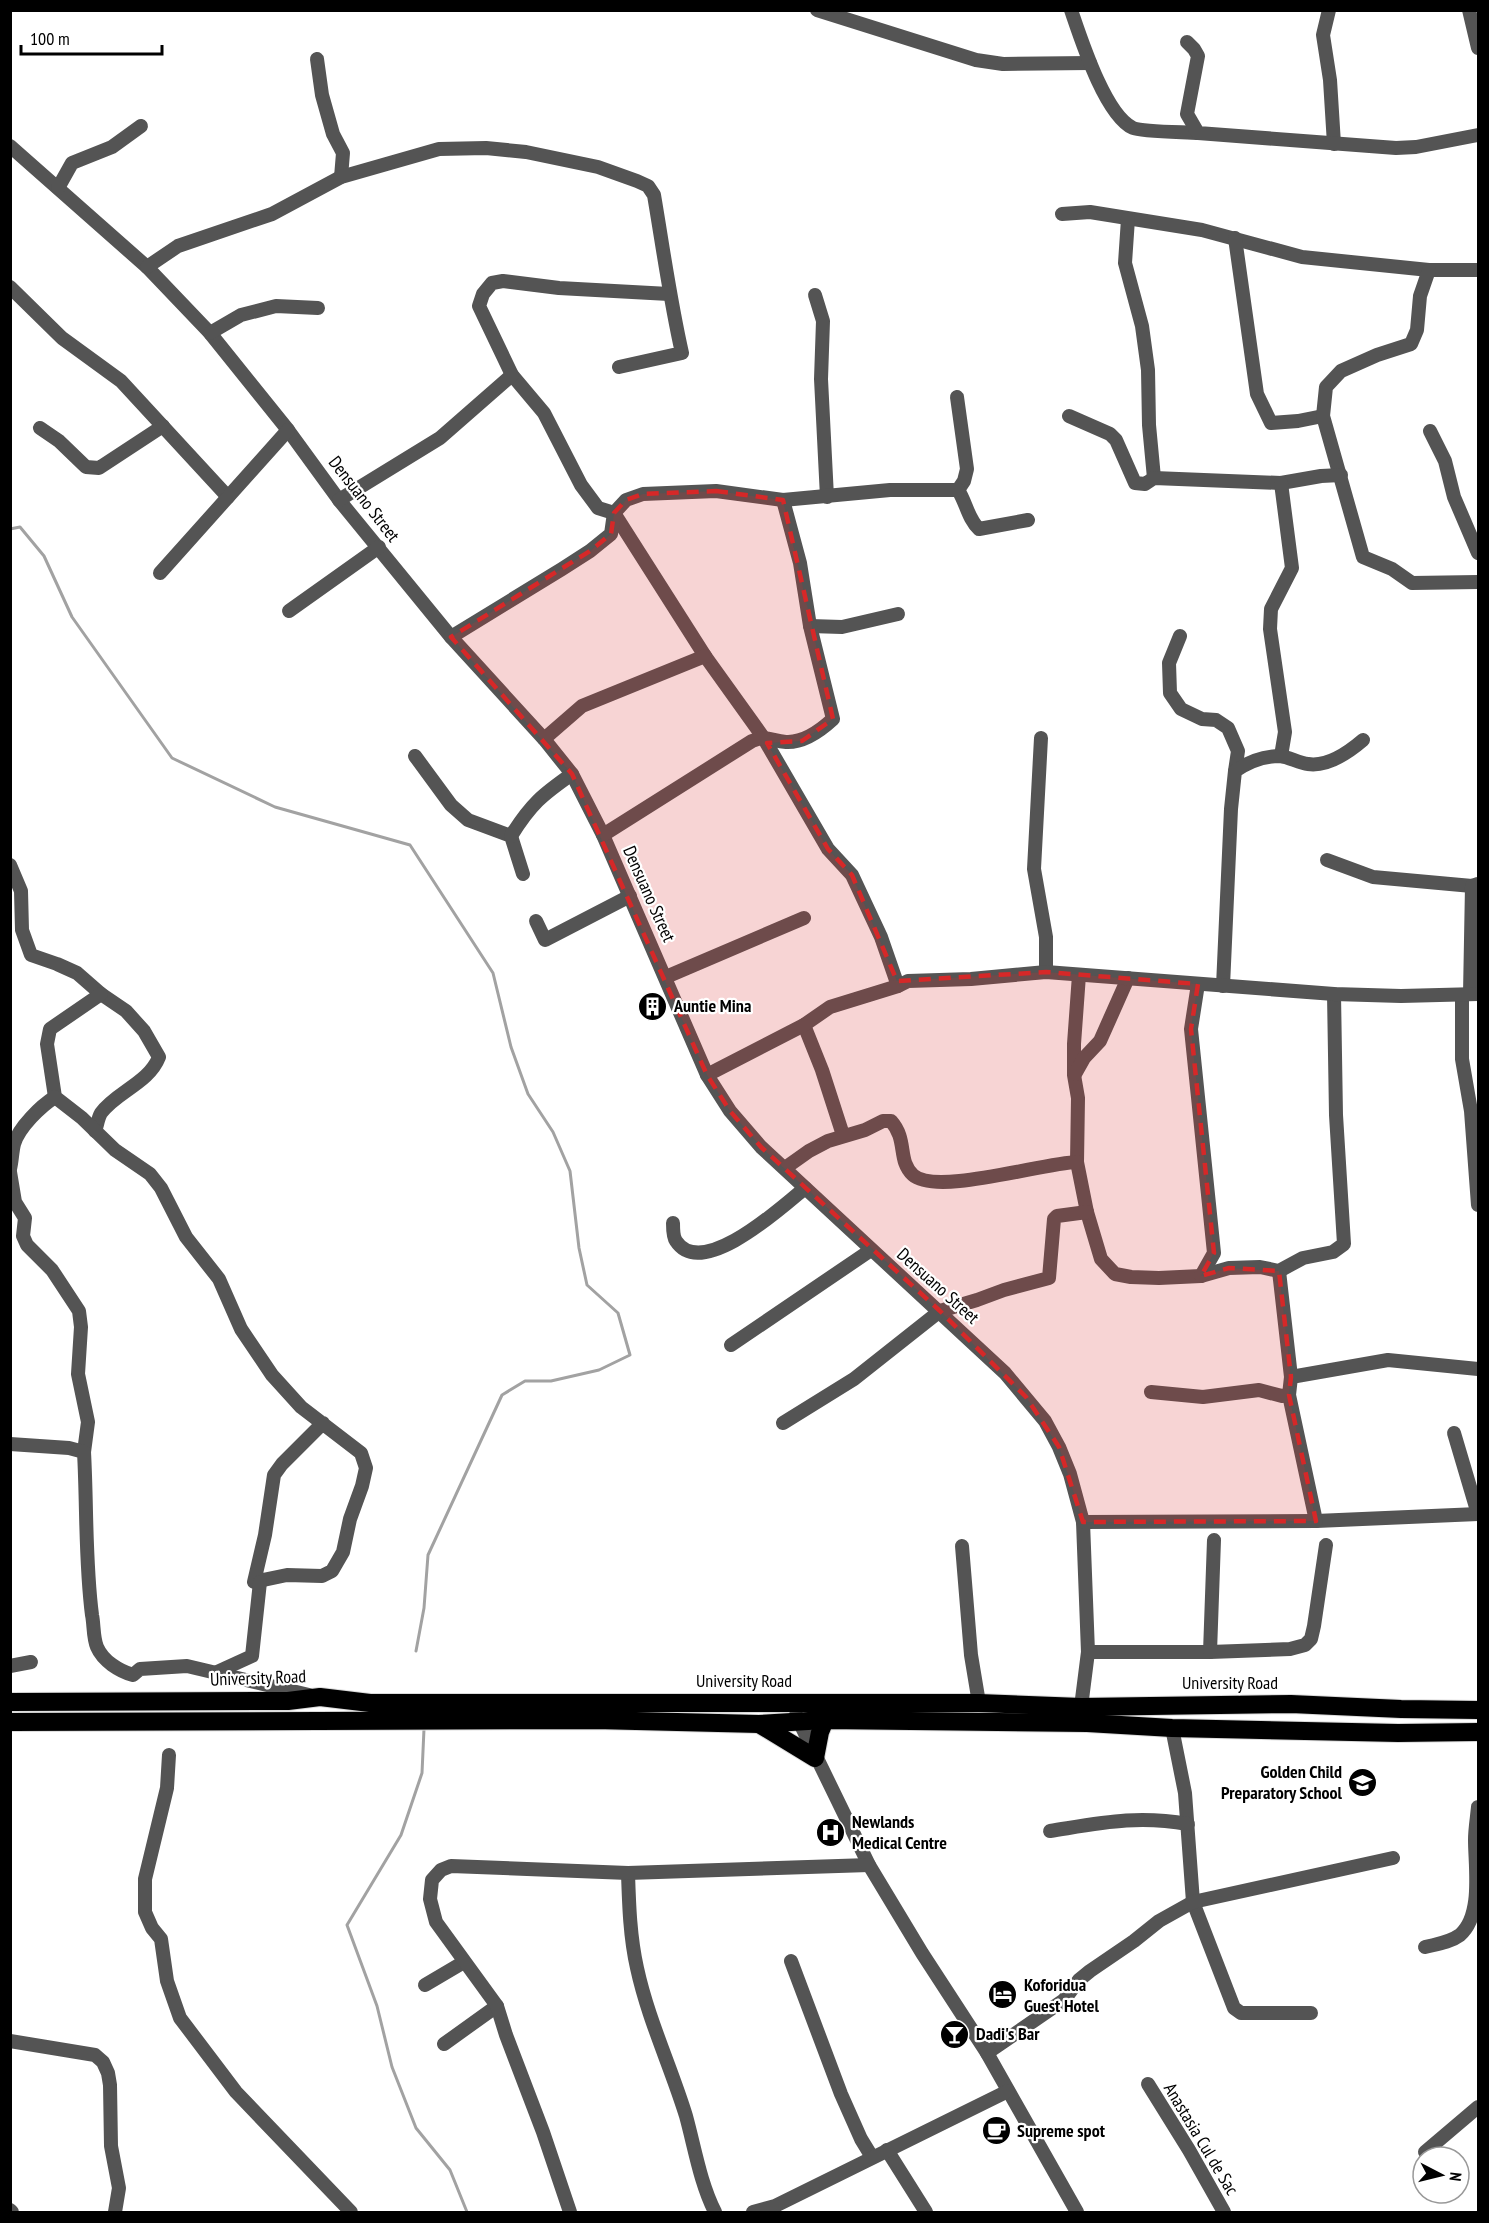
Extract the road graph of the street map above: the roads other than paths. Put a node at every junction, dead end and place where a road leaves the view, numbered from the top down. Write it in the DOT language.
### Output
graph roads {
  1 [pos="817,10"];
  2 [pos="1071,10"];
  3 [pos="1329,10"];
  4 [pos="1469,10"];
  5 [pos="1187,42"];
  6 [pos="1479,48"];
  7 [pos="316,59"];
  8 [pos="1090,63"];
  9 [pos="141,126"];
  10 [pos="1198,133"];
  11 [pos="1479,135"];
  12 [pos="1334,144"];
  13 [pos="10,146"];
  14 [pos="341,177"];
  15 [pos="58,188"];
  16 [pos="1062,214"];
  17 [pos="1128,219"];
  18 [pos="1235,238"];
  19 [pos="147,267"];
  20 [pos="1429,270"];
  21 [pos="1479,270"];
  22 [pos="10,287"];
  23 [pos="669,294"];
  24 [pos="815,295"];
  25 [pos="318,308"];
  26 [pos="210,333"];
  27 [pos="619,367"];
  28 [pos="512,375"];
  29 [pos="957,397"];
  30 [pos="1069,416"];
  31 [pos="1323,416"];
  32 [pos="163,426"];
  33 [pos="40,428"];
  34 [pos="288,430"];
  35 [pos="1430,431"];
  36 [pos="1341,475"];
  37 [pos="1154,478"];
  38 [pos="1281,483"];
  39 [pos="958,490"];
  40 [pos="827,496"];
  41 [pos="228,498"];
  42 [pos="339,500"];
  43 [pos="783,500"];
  44 [pos="614,513"];
  45 [pos="1028,520"];
  46 [pos="379,548"];
  47 [pos="1479,553"];
  48 [pos="160,573"];
  49 [pos="1479,582"];
  50 [pos="289,611"];
  51 [pos="898,614"];
  52 [pos="810,626"];
  53 [pos="1180,636"];
  54 [pos="451,637"];
  55 [pos="705,656"];
  56 [pos="763,737"];
  57 [pos="1041,738"];
  58 [pos="543,739"];
  59 [pos="1363,740"];
  60 [pos="415,756"];
  61 [pos="1281,756"];
  62 [pos="1235,771"];
  63 [pos="572,774"];
  64 [pos="511,836"];
  65 [pos="603,836"];
  66 [pos="1327,860"];
  67 [pos="10,865"];
  68 [pos="524,874"];
  69 [pos="1475,885"];
  70 [pos="630,896"];
  71 [pos="804,918"];
  72 [pos="536,921"];
  73 [pos="16,927"];
  74 [pos="1046,972"];
  75 [pos="1079,975"];
  76 [pos="666,977"];
  77 [pos="1128,978"];
  78 [pos="1198,984"];
  79 [pos="898,986"];
  80 [pos="1223,986"];
  81 [pos="101,994"];
  82 [pos="1334,994"];
  83 [pos="1470,994"];
  84 [pos="804,1025"];
  85 [pos="707,1075"];
  86 [pos="1074,1075"];
  87 [pos="55,1097"];
  88 [pos="95,1131"];
  89 [pos="843,1135"];
  90 [pos="1077,1162"];
  91 [pos="785,1168"];
  92 [pos="10,1170"];
  93 [pos="805,1188"];
  94 [pos="1478,1205"];
  95 [pos="1087,1212"];
  96 [pos="673,1223"];
  97 [pos="871,1250"];
  98 [pos="1214,1253"];
  99 [pos="1229,1268"];
  100 [pos="1280,1271"];
  101 [pos="1201,1276"];
  102 [pos="940,1311"];
  103 [pos="731,1345"];
  104 [pos="1479,1369"];
  105 [pos="1291,1377"];
  106 [pos="1151,1392"];
  107 [pos="1289,1395"];
  108 [pos="323,1423"];
  109 [pos="783,1423"];
  110 [pos="1454,1433"];
  111 [pos="10,1444"];
  112 [pos="84,1452"];
  113 [pos="1478,1514"];
  114 [pos="1316,1521"];
  115 [pos="1083,1522"];
  116 [pos="1214,1540"];
  117 [pos="1326,1545"];
  118 [pos="962,1546"];
  119 [pos="260,1582"];
  120 [pos="1088,1652"];
  121 [pos="1210,1652"];
  122 [pos="31,1662"];
  123 [pos="10,1666"];
  124 [pos="217,1672"];
  125 [pos="320,1697"];
  126 [pos="10,1702"];
  127 [pos="789,1702"];
  128 [pos="978,1703"];
  129 [pos="1479,1710"];
  130 [pos="1084,1715"];
  131 [pos="825,1720"];
  132 [pos="799,1721"];
  133 [pos="10,1722"];
  134 [pos="759,1724"];
  135 [pos="1173,1728"];
  136 [pos="1479,1732"];
  137 [pos="169,1755"];
  138 [pos="815,1758"];
  139 [pos="1479,1808"];
  140 [pos="1188,1824"];
  141 [pos="1050,1831"];
  142 [pos="1393,1858"];
  143 [pos="869,1864"];
  144 [pos="628,1873"];
  145 [pos="1193,1902"];
  146 [pos="1425,1947"];
  147 [pos="792,1961"];
  148 [pos="464,1962"];
  149 [pos="425,1985"];
  150 [pos="497,2006"];
  151 [pos="1311,2013"];
  152 [pos="10,2041"];
  153 [pos="444,2044"];
  154 [pos="987,2053"];
  155 [pos="1148,2084"];
  156 [pos="1008,2091"];
  157 [pos="1479,2107"];
  158 [pos="1433,2145"];
  159 [pos="887,2150"];
  160 [pos="872,2157"];
  161 [pos="777,2209"];
  162 [pos="115,2212"];
  163 [pos="351,2212"];
  164 [pos="570,2212"];
  165 [pos="715,2212"];
  166 [pos="753,2212"];
  167 [pos="926,2212"];
  168 [pos="1077,2212"];
  169 [pos="1224,2212"];
  1 -- 8 [label="street"];
  2 -- 8 [label="street"];
  3 -- 12 [label="street"];
  4 -- 6 [label="street"];
  5 -- 10 [label="street"];
  7 -- 14 [label="street"];
  8 -- 10 [label="street"];
  9 -- 15 [label="street"];
  10 -- 12 [label="street"];
  11 -- 12 [label="street"];
  13 -- 15 [label="street, Densuano Street"];
  14 -- 19 [label="street"];
  14 -- 23 [label="street"];
  15 -- 19 [label="street, Densuano Street"];
  16 -- 17 [label="street"];
  17 -- 18 [label="street"];
  17 -- 37 [label="street"];
  18 -- 20 [label="street"];
  18 -- 31 [label="street"];
  19 -- 26 [label="street, Densuano Street"];
  20 -- 21 [label="street"];
  20 -- 31 [label="street"];
  22 -- 32 [label="street"];
  23 -- 27 [label="street"];
  23 -- 28 [label="street"];
  24 -- 40 [label="street"];
  25 -- 26 [label="street"];
  26 -- 34 [label="street, Densuano Street"];
  28 -- 42 [label="street"];
  28 -- 44 [label="street"];
  29 -- 39 [label="street"];
  30 -- 37 [label="street"];
  31 -- 36 [label="street"];
  32 -- 33 [label="street"];
  32 -- 41 [label="street"];
  34 -- 41 [label="street"];
  34 -- 42 [label="street, Densuano Street"];
  35 -- 47 [label="street"];
  36 -- 38 [label="street"];
  36 -- 49 [label="street"];
  37 -- 38 [label="street"];
  38 -- 61 [label="street"];
  39 -- 40 [label="street"];
  39 -- 45 [label="street"];
  40 -- 43 [label="street"];
  41 -- 48 [label="street"];
  42 -- 46 [label="street, Densuano Street"];
  43 -- 44 [label="street"];
  43 -- 52 [label="street"];
  44 -- 54 [label="street"];
  44 -- 55 [label="street"];
  46 -- 50 [label="street"];
  46 -- 54 [label="street, Densuano Street"];
  51 -- 52 [label="street"];
  52 -- 56 [label="street"];
  53 -- 62 [label="street"];
  54 -- 58 [label="street, Densuano Street"];
  55 -- 56 [label="street"];
  55 -- 58 [label="street"];
  56 -- 65 [label="street"];
  56 -- 79 [label="street"];
  57 -- 74 [label="street"];
  58 -- 63 [label="street, Densuano Street"];
  59 -- 61 [label="street"];
  60 -- 64 [label="street"];
  61 -- 62 [label="street"];
  62 -- 80 [label="street"];
  63 -- 64 [label="street"];
  63 -- 65 [label="street, Densuano Street"];
  64 -- 68 [label="street"];
  65 -- 70 [label="street, Densuano Street"];
  66 -- 69 [label="street"];
  67 -- 73 [label="street"];
  69 -- 83 [label="street"];
  70 -- 72 [label="street"];
  70 -- 76 [label="street, Densuano Street"];
  71 -- 76 [label="street"];
  73 -- 81 [label="street"];
  74 -- 75 [label="street"];
  74 -- 79 [label="street"];
  75 -- 77 [label="street"];
  75 -- 86 [label="street"];
  76 -- 85 [label="street, Densuano Street"];
  77 -- 78 [label="street"];
  77 -- 86 [label="street"];
  78 -- 80 [label="street"];
  78 -- 98 [label="street"];
  79 -- 84 [label="street"];
  80 -- 82 [label="street"];
  81 -- 87 [label="street"];
  81 -- 88 [label="street"];
  82 -- 83 [label="street"];
  82 -- 100 [label="street"];
  83 -- 94 [label="street"];
  84 -- 85 [label="street"];
  84 -- 89 [label="street"];
  85 -- 91 [label="street, Densuano Street"];
  86 -- 90 [label="street"];
  87 -- 88 [label="street"];
  87 -- 92 [label="street"];
  88 -- 108 [label="street"];
  89 -- 90 [label="street"];
  89 -- 91 [label="street"];
  90 -- 95 [label="street"];
  91 -- 93 [label="street, Densuano Street"];
  92 -- 112 [label="street"];
  93 -- 96 [label="street"];
  93 -- 97 [label="street, Densuano Street"];
  95 -- 101 [label="street"];
  95 -- 102 [label="street"];
  97 -- 102 [label="street, Densuano Street"];
  97 -- 103 [label="street"];
  98 -- 99 [label="street"];
  98 -- 101 [label="street"];
  99 -- 100 [label="street"];
  99 -- 101 [label="street"];
  100 -- 105 [label="street"];
  102 -- 109 [label="street"];
  102 -- 115 [label="street, Densuano Street"];
  104 -- 105 [label="street"];
  105 -- 107 [label="street"];
  106 -- 107 [label="street"];
  107 -- 114 [label="street"];
  108 -- 119 [label="street"];
  108 -- 119 [label="street"];
  110 -- 113 [label="street"];
  111 -- 112 [label="street"];
  112 -- 124 [label="street"];
  113 -- 114 [label="street"];
  114 -- 115 [label="street"];
  115 -- 120 [label="street, Densuano Street"];
  116 -- 121 [label="street"];
  117 -- 121 [label="street"];
  118 -- 128 [label="street"];
  119 -- 124 [label="street"];
  120 -- 121 [label="street"];
  120 -- 130 [label="street, Densuano Street"];
  122 -- 123 [label="street"];
  124 -- 125 [label="street"];
  125 -- 126 [label="highway, University Road"];
  125 -- 127 [label="highway, University Road"];
  127 -- 128 [label="highway, University Road"];
  127 -- 132 [label="street"];
  128 -- 130 [label="highway, University Road"];
  129 -- 130 [label="highway, University Road"];
  130 -- 131 [label="highway, University Road"];
  130 -- 135 [label="highway, University Road"];
  131 -- 132 [label="highway, University Road"];
  131 -- 138 [label="highway"];
  132 -- 134 [label="highway, University Road"];
  132 -- 138 [label="street"];
  133 -- 134 [label="highway, University Road"];
  134 -- 138 [label="highway"];
  135 -- 136 [label="highway, University Road"];
  135 -- 140 [label="street"];
  137 -- 163 [label="street"];
  138 -- 143 [label="street"];
  139 -- 146 [label="street"];
  140 -- 141 [label="street"];
  140 -- 145 [label="street"];
  142 -- 145 [label="street"];
  143 -- 144 [label="street"];
  143 -- 154 [label="street"];
  144 -- 148 [label="street"];
  144 -- 165 [label="street"];
  145 -- 151 [label="street"];
  145 -- 154 [label="street"];
  147 -- 160 [label="street"];
  148 -- 149 [label="street"];
  148 -- 150 [label="street"];
  150 -- 153 [label="street"];
  150 -- 164 [label="street"];
  152 -- 162 [label="street"];
  154 -- 156 [label="street"];
  155 -- 169 [label="street, Anastasia Cul de Sac"];
  156 -- 159 [label="street"];
  156 -- 168 [label="street"];
  157 -- 158 [label="street"];
  159 -- 160 [label="street"];
  159 -- 167 [label="street"];
  160 -- 161 [label="street"];
  161 -- 166 [label="street"];
}
